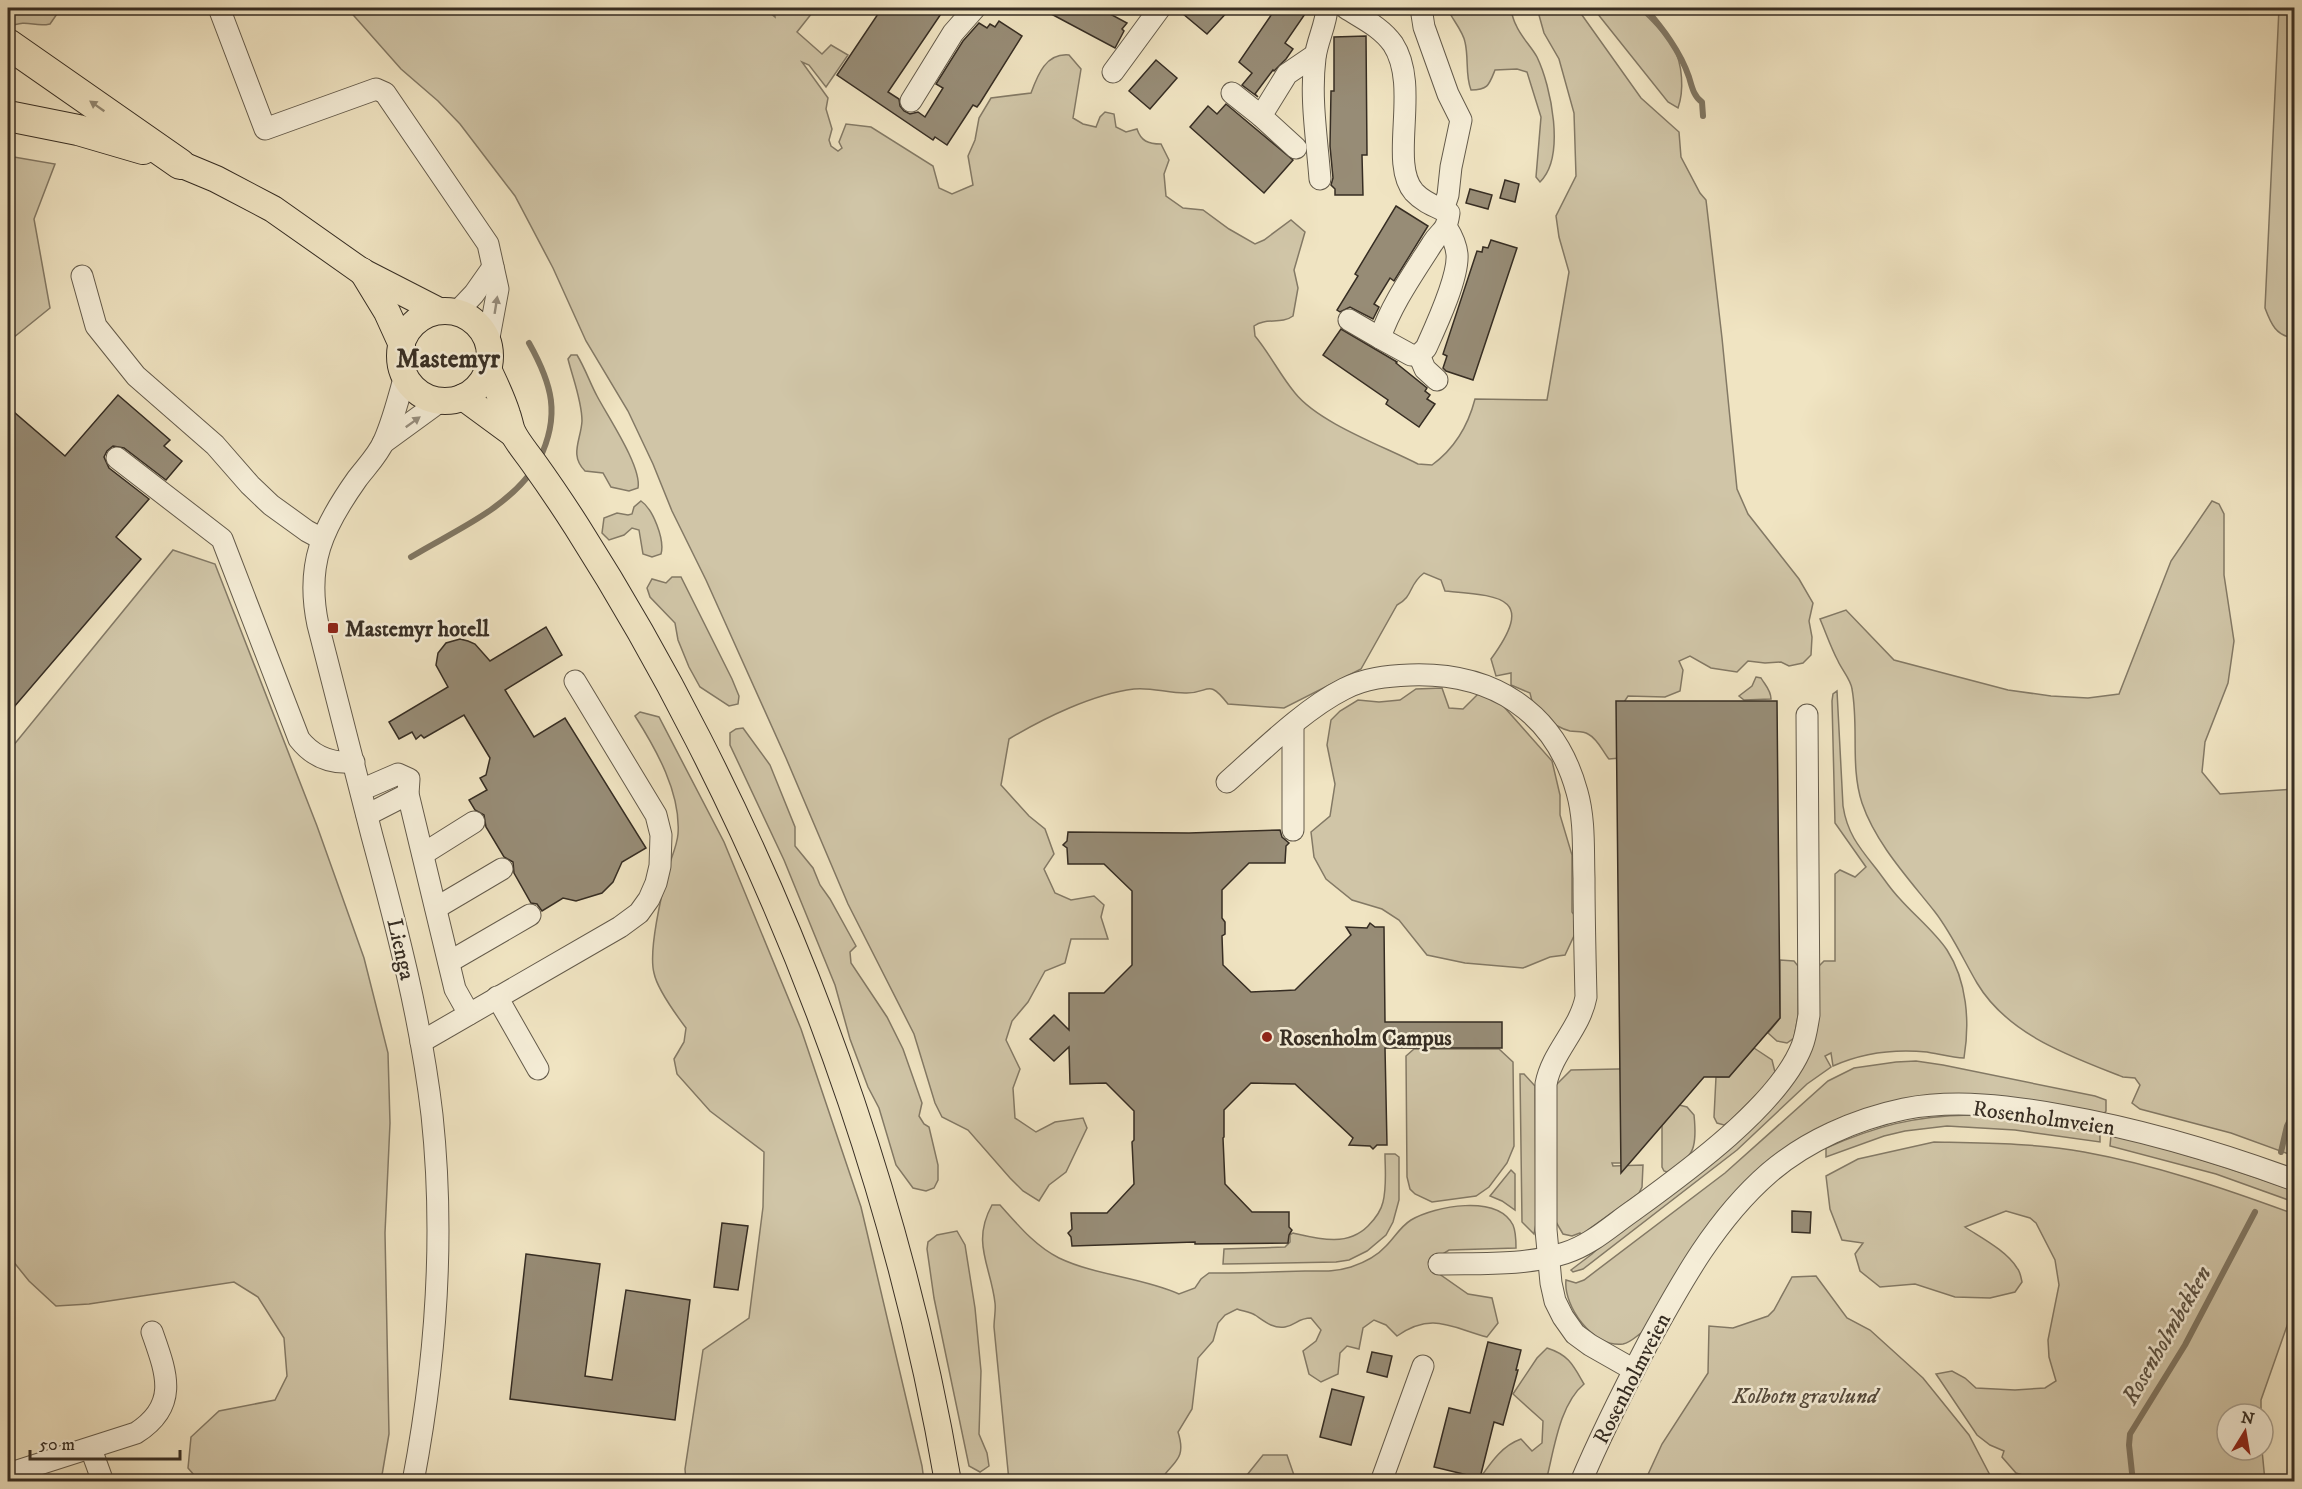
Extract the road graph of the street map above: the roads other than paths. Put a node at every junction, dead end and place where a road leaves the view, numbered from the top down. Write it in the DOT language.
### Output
graph roads {
  1 [pos="219,8"];
  2 [pos="975,8"];
  3 [pos="1327,8"];
  4 [pos="1346,8"];
  5 [pos="1421,8"];
  6 [pos="1154,9"];
  7 [pos="8,44"];
  8 [pos="1315,55"];
  9 [pos="1113,72"];
  10 [pos="1232,93"];
  11 [pos="911,101"];
  12 [pos="8,116"];
  13 [pos="1261,116"];
  14 [pos="54,124"];
  15 [pos="8,128"];
  16 [pos="1296,148"];
  17 [pos="180,164"];
  18 [pos="1320,179"];
  19 [pos="1445,219"];
  20 [pos="493,267"];
  21 [pos="361,271"];
  22 [pos="82,276"];
  23 [pos="448,312"];
  24 [pos="1349,320"];
  25 [pos="1380,338"];
  26 [pos="488,342"];
  27 [pos="402,345"];
  28 [pos="1419,355"];
  29 [pos="488,369"];
  30 [pos="405,375"];
  31 [pos="1437,380"];
  32 [pos="453,398"];
  33 [pos="512,433"];
  34 [pos="383,442"];
  35 [pos="117,458"];
  36 [pos="322,539"];
  37 [pos="575,681"];
  38 [pos="1807,715"];
  39 [pos="1293,726"];
  40 [pos="354,762"];
  41 [pos="1227,782"];
  42 [pos="361,790"];
  43 [pos="408,794"];
  44 [pos="367,815"];
  45 [pos="474,822"];
  46 [pos="1293,830"];
  47 [pos="423,854"];
  48 [pos="502,869"];
  49 [pos="436,908"];
  50 [pos="530,915"];
  51 [pos="448,962"];
  52 [pos="497,997"];
  53 [pos="469,1014"];
  54 [pos="421,1042"];
  55 [pos="538,1069"];
  56 [pos="2295,1180"];
  57 [pos="1549,1258"];
  58 [pos="1438,1264"];
  59 [pos="152,1332"];
  60 [pos="1423,1366"];
  61 [pos="1634,1370"];
  62 [pos="91,1449"];
  63 [pos="8,1474"];
  64 [pos="103,1482"];
  65 [pos="413,1482"];
  66 [pos="948,1482"];
  67 [pos="1381,1482"];
  68 [pos="1581,1482"];
  1 -- 20 [label="street"];
  2 -- 11 [label="street"];
  3 -- 8 [label="street"];
  4 -- 19 [label="street"];
  5 -- 19 [label="street"];
  6 -- 9 [label="street"];
  17 -- 7 [label="highway, one-way"];
  8 -- 13 [label="street"];
  8 -- 18 [label="street"];
  10 -- 13 [label="street"];
  12 -- 14 [label="highway"];
  13 -- 16 [label="street"];
  14 -- 15 [label="highway"];
  14 -- 17 [label="highway"];
  17 -- 21 [label="main road"];
  19 -- 25 [label="street"];
  19 -- 28 [label="street"];
  20 -- 23 [label="street"];
  26 -- 20 [label="street, one-way"];
  21 -- 23 [label="main road"];
  21 -- 27 [label="main road"];
  22 -- 36 [label="street"];
  23 -- 26 [label="main road"];
  23 -- 27 [label="main road"];
  24 -- 25 [label="street"];
  25 -- 28 [label="street"];
  26 -- 29 [label="main road"];
  27 -- 30 [label="main road"];
  28 -- 31 [label="street"];
  29 -- 32 [label="main road"];
  29 -- 33 [label="main road"];
  30 -- 32 [label="main road"];
  30 -- 34 [label="street, Lienga"];
  32 -- 33 [label="main road"];
  34 -- 32 [label="street, Lienga, one-way"];
  33 -- 66 [label="main road"];
  34 -- 36 [label="street, Lienga"];
  35 -- 40 [label="street"];
  36 -- 40 [label="street, Lienga"];
  37 -- 52 [label="street"];
  38 -- 57 [label="street"];
  39 -- 41 [label="street"];
  39 -- 46 [label="street"];
  39 -- 57 [label="street"];
  40 -- 42 [label="street, Lienga"];
  42 -- 43 [label="street"];
  42 -- 44 [label="street, Lienga"];
  43 -- 44 [label="street"];
  43 -- 47 [label="street"];
  44 -- 54 [label="street, Lienga"];
  45 -- 47 [label="street"];
  47 -- 49 [label="street"];
  48 -- 49 [label="street"];
  49 -- 51 [label="street"];
  50 -- 51 [label="street"];
  51 -- 53 [label="street"];
  52 -- 53 [label="street"];
  52 -- 55 [label="street"];
  53 -- 54 [label="street"];
  54 -- 65 [label="street, Lienga"];
  56 -- 61 [label="street, Rosenholmveien"];
  57 -- 58 [label="street"];
  57 -- 61 [label="street"];
  59 -- 62 [label="street"];
  60 -- 67 [label="street"];
  61 -- 68 [label="street, Rosenholmveien"];
  62 -- 63 [label="street"];
  62 -- 64 [label="street"];
}
